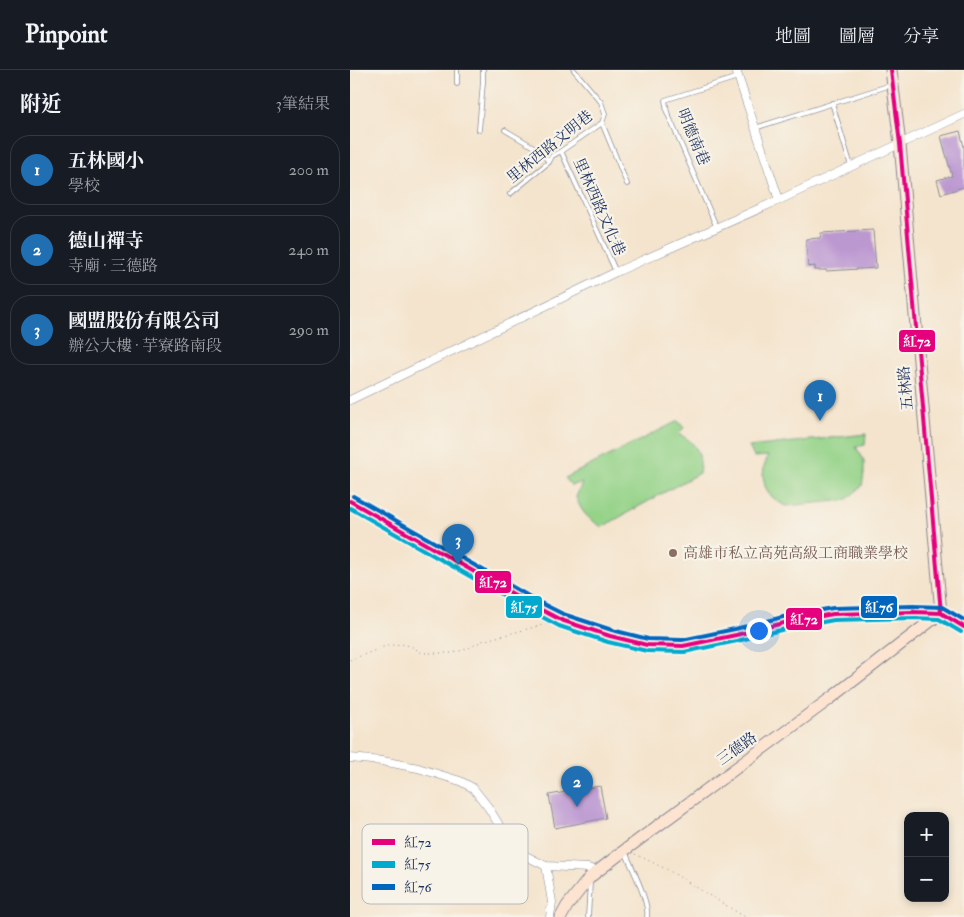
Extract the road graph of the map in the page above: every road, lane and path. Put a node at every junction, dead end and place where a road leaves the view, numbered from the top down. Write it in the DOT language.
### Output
graph roads {
  1 [pos="457,70"];
  2 [pos="483,70"];
  3 [pos="574,70"];
  4 [pos="891,70"];
  5 [pos="737,73"];
  6 [pos="457,84"];
  7 [pos="893,84"];
  8 [pos="832,103"];
  9 [pos="964,114"];
  10 [pos="602,123"];
  11 [pos="755,128"];
  12 [pos="479,130"];
  13 [pos="504,130"];
  14 [pos="900,144"];
  15 [pos="561,151"];
  16 [pos="549,162"];
  17 [pos="851,167"];
  18 [pos="627,184"];
  19 [pos="510,194"];
  20 [pos="779,200"];
  21 [pos="717,228"];
  22 [pos="616,272"];
  23 [pos="350,400"];
  24 [pos="350,501"];
  25 [pos="941,613"];
  26 [pos="561,620"];
  27 [pos="964,627"];
  28 [pos="350,660"];
  29 [pos="350,758"];
  30 [pos="498,824"];
  31 [pos="625,850"];
  32 [pos="528,857"];
  33 [pos="546,866"];
  34 [pos="594,874"];
  35 [pos="550,917"];
  36 [pos="561,917"];
  37 [pos="588,917"];
  38 [pos="647,917"];
  39 [pos="745,917"];
  1 -- 6 [label="lane"];
  2 -- 12 [label="lane"];
  3 -- 10 [label="lane, 里林西路文明巷"];
  4 -- 7 [label="street, 五林路"];
  5 -- 11 [label="street, 明德南巷"];
  5 -- 21 [label="lane, 明德南巷"];
  7 -- 8 [label="lane"];
  7 -- 14 [label="street, 五林路"];
  8 -- 11 [label="lane"];
  8 -- 17 [label="lane"];
  9 -- 14 [label="street"];
  10 -- 15 [label="lane, 里林西路文明巷"];
  10 -- 18 [label="lane"];
  11 -- 20 [label="street, 明德南巷"];
  13 -- 16 [label="lane"];
  14 -- 17 [label="street"];
  14 -- 25 [label="street, 五林路"];
  15 -- 16 [label="lane, 里林西路文明巷"];
  15 -- 22 [label="lane, 里林西路文化巷"];
  16 -- 19 [label="lane, 里林西路文明巷"];
  17 -- 20 [label="street"];
  20 -- 21 [label="street"];
  21 -- 22 [label="street"];
  22 -- 23 [label="street"];
  24 -- 26 [label="street"];
  25 -- 26 [label="street"];
  25 -- 27 [label="street"];
  25 -- 31 [label="street, 三德路"];
  26 -- 28 [label="path"];
  29 -- 30 [label="street"];
  31 -- 34 [label="street, 三德路"];
  31 -- 38 [label="lane"];
  31 -- 39 [label="path"];
  32 -- 33 [label="street"];
  33 -- 34 [label="street"];
  33 -- 35 [label="street"];
  34 -- 36 [label="street, 三德路"];
  34 -- 37 [label="lane"];
}
